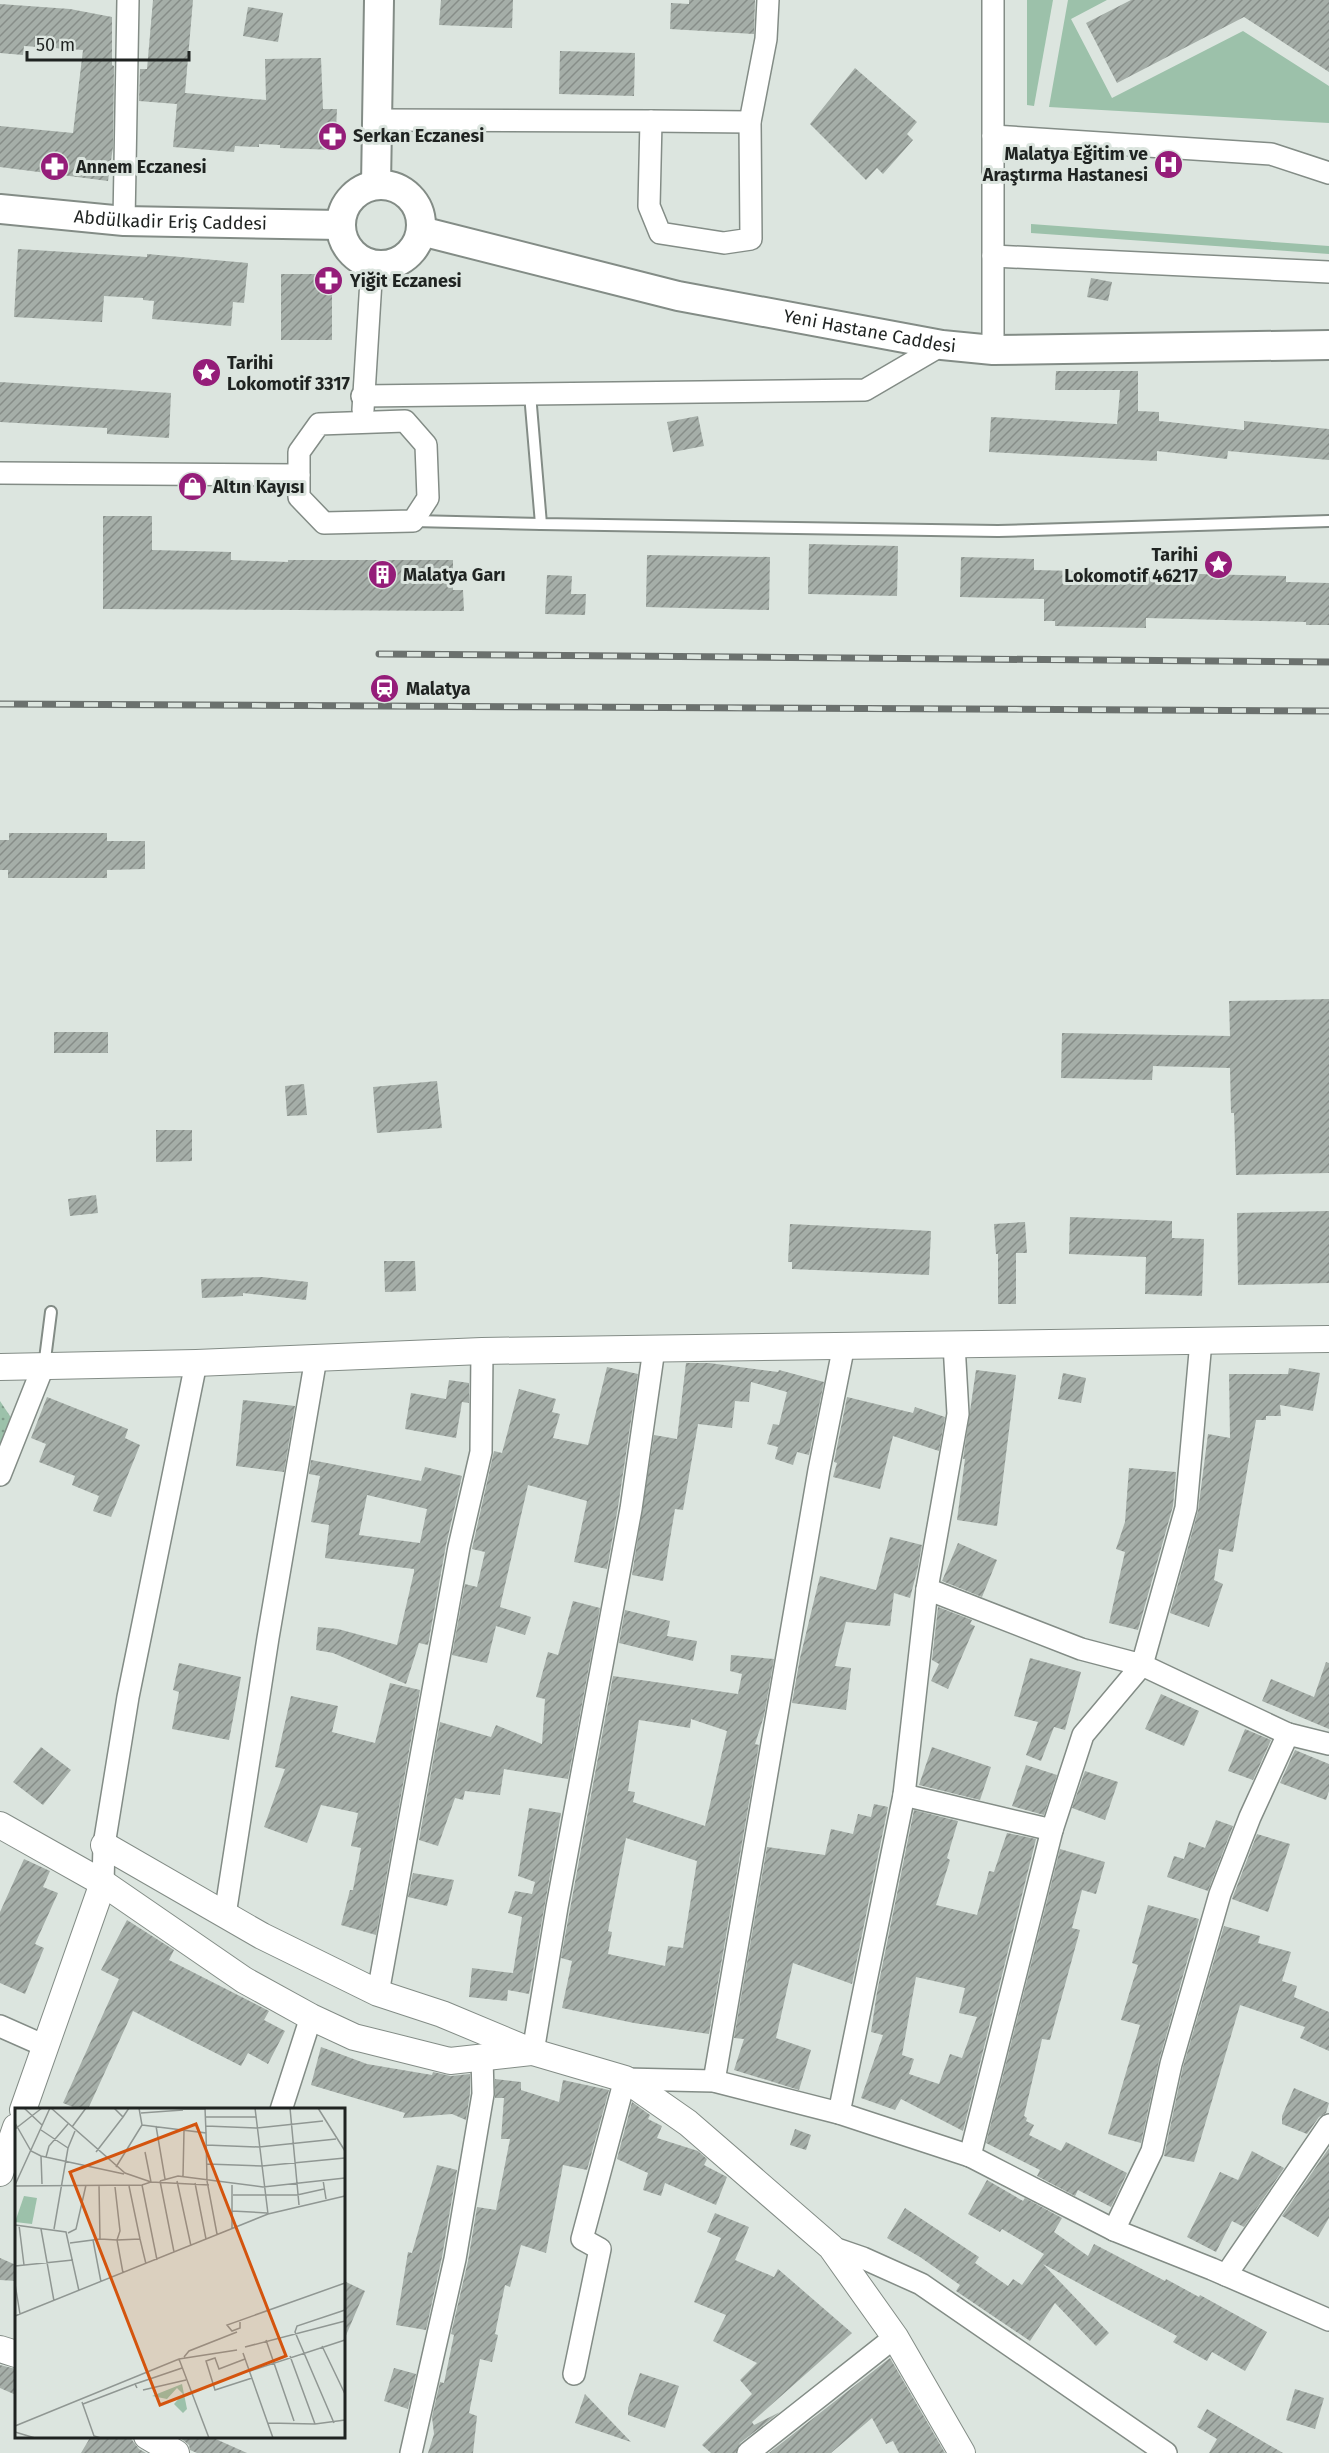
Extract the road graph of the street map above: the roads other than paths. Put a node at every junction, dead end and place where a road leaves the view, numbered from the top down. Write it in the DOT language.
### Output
graph roads {
  1 [pos="128,0"];
  2 [pos="379,0"];
  3 [pos="768,0"];
  4 [pos="993,0"];
  5 [pos="378,120"];
  6 [pos="651,121"];
  7 [pos="750,122"];
  8 [pos="993,135"];
  9 [pos="1329,173"];
  10 [pos="376,185"];
  11 [pos="0,209"];
  12 [pos="124,221"];
  13 [pos="340,225"];
  14 [pos="421,231"];
  15 [pos="993,255"];
  16 [pos="372,264"];
  17 [pos="1329,272"];
  18 [pos="942,345"];
  19 [pos="1329,345"];
  20 [pos="993,350"];
  21 [pos="530,394"];
  22 [pos="362,396"];
  23 [pos="363,423"];
  24 [pos="0,473"];
  25 [pos="299,475"];
  26 [pos="413,521"];
  27 [pos="1329,521"];
  28 [pos="542,524"];
  29 [pos="51,1312"];
  30 [pos="1329,1339"];
  31 [pos="1202,1341"];
  32 [pos="954,1344"];
  33 [pos="844,1345"];
  34 [pos="654,1349"];
  35 [pos="482,1351"];
  36 [pos="316,1358"];
  37 [pos="196,1363"];
  38 [pos="0,1367"];
  39 [pos="44,1367"];
  40 [pos="0,1475"];
  41 [pos="927,1589"];
  42 [pos="1142,1665"];
  43 [pos="1288,1734"];
  44 [pos="1329,1744"];
  45 [pos="904,1795"];
  46 [pos="0,1825"];
  47 [pos="1052,1830"];
  48 [pos="104,1845"];
  49 [pos="103,1883"];
  50 [pos="225,1915"];
  51 [pos="378,1993"];
  52 [pos="310,2017"];
  53 [pos="0,2026"];
  54 [pos="45,2046"];
  55 [pos="532,2052"];
  56 [pos="482,2057"];
  57 [pos="625,2079"];
  58 [pos="714,2081"];
  59 [pos="23,2108"];
  60 [pos="281,2108"];
  61 [pos="839,2113"];
  62 [pos="1329,2125"];
  63 [pos="15,2130"];
  64 [pos="970,2156"];
  65 [pos="0,2173"];
  66 [pos="1114,2230"];
  67 [pos="831,2247"];
  68 [pos="1226,2275"];
  69 [pos="1329,2320"];
  70 [pos="896,2337"];
  71 [pos="0,2349"];
  72 [pos="15,2354"];
  73 [pos="574,2374"];
  74 [pos="150,2438"];
  75 [pos="176,2453"];
  76 [pos="411,2453"];
  77 [pos="748,2453"];
  78 [pos="962,2453"];
  79 [pos="1166,2453"];
  1 -- 12 [label="street"];
  2 -- 5 [label="main road"];
  3 -- 7 [label="street"];
  4 -- 8 [label="street"];
  5 -- 6 [label="street"];
  5 -- 10 [label="main road"];
  6 -- 7 [label="street"];
  6 -- 7 [label="street"];
  8 -- 9 [label="street"];
  8 -- 15 [label="street"];
  10 -- 13 [label="main road"];
  10 -- 14 [label="main road"];
  11 -- 12 [label="main road, Abdülkadir Eriş Caddesi"];
  12 -- 13 [label="main road, Abdülkadir Eriş Caddesi"];
  13 -- 16 [label="main road"];
  14 -- 16 [label="main road"];
  14 -- 18 [label="main road, Yeni Hastane Caddesi"];
  15 -- 17 [label="street"];
  15 -- 20 [label="street"];
  16 -- 22 [label="street"];
  18 -- 20 [label="main road, Yeni Hastane Caddesi"];
  18 -- 21 [label="street"];
  19 -- 20 [label="main road, Yeni Hastane Caddesi"];
  21 -- 22 [label="street"];
  21 -- 28 [label="lane"];
  22 -- 23 [label="street"];
  23 -- 25 [label="street"];
  23 -- 26 [label="street"];
  24 -- 25 [label="street"];
  25 -- 26 [label="street"];
  26 -- 28 [label="lane"];
  27 -- 28 [label="lane"];
  29 -- 39 [label="lane"];
  30 -- 31 [label="street"];
  31 -- 32 [label="street"];
  31 -- 42 [label="street"];
  32 -- 33 [label="street"];
  32 -- 41 [label="street"];
  33 -- 34 [label="street"];
  33 -- 58 [label="street"];
  34 -- 35 [label="street"];
  34 -- 55 [label="street"];
  35 -- 36 [label="street"];
  35 -- 51 [label="street"];
  36 -- 37 [label="street"];
  36 -- 50 [label="street"];
  37 -- 39 [label="street"];
  37 -- 48 [label="street"];
  38 -- 39 [label="street"];
  39 -- 40 [label="street"];
  41 -- 42 [label="street"];
  41 -- 45 [label="street"];
  42 -- 43 [label="street"];
  42 -- 47 [label="street"];
  43 -- 44 [label="street"];
  43 -- 66 [label="street"];
  45 -- 47 [label="street"];
  45 -- 61 [label="street"];
  46 -- 49 [label="street"];
  47 -- 64 [label="street"];
  48 -- 49 [label="street"];
  48 -- 50 [label="street"];
  49 -- 52 [label="street"];
  49 -- 54 [label="street"];
  50 -- 51 [label="street"];
  51 -- 55 [label="street"];
  52 -- 56 [label="street"];
  52 -- 60 [label="street"];
  53 -- 54 [label="street"];
  54 -- 59 [label="street"];
  55 -- 56 [label="street"];
  55 -- 57 [label="street"];
  56 -- 76 [label="street"];
  57 -- 58 [label="street"];
  57 -- 67 [label="street"];
  57 -- 73 [label="street"];
  58 -- 61 [label="street"];
  61 -- 64 [label="street"];
  62 -- 68 [label="street"];
  63 -- 65 [label="street"];
  64 -- 66 [label="street"];
  66 -- 68 [label="street"];
  67 -- 70 [label="street"];
  67 -- 79 [label="street"];
  68 -- 69 [label="street"];
  70 -- 77 [label="street"];
  70 -- 78 [label="street"];
  71 -- 72 [label="street"];
  74 -- 75 [label="street"];
}
